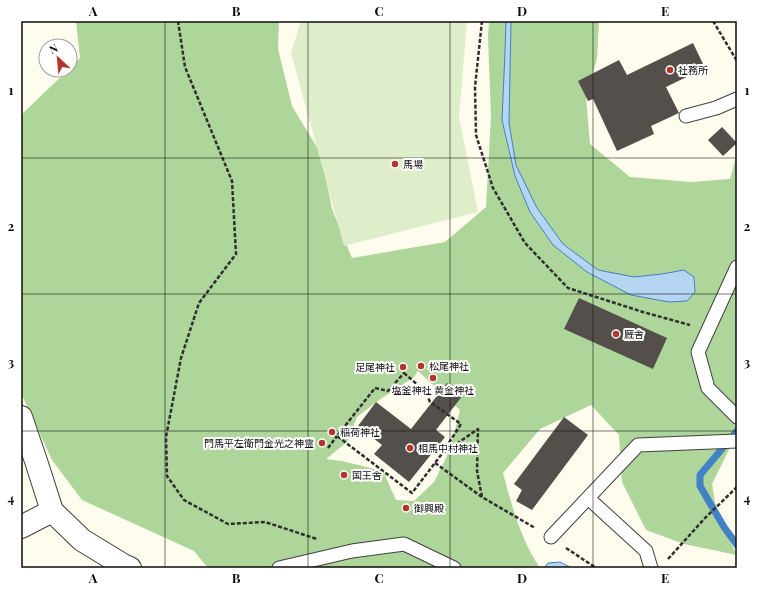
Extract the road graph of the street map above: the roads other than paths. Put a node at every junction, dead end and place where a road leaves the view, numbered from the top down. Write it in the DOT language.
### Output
graph roads {
  1 [pos="737,99"];
  2 [pos="686,116"];
  3 [pos="737,268"];
  4 [pos="21,417"];
  5 [pos="737,417"];
  6 [pos="737,441"];
  7 [pos="588,498"];
  8 [pos="52,511"];
  9 [pos="21,527"];
  10 [pos="551,537"];
  11 [pos="130,568"];
  12 [pos="279,568"];
  13 [pos="454,568"];
  14 [pos="651,568"];
  1 -- 2 [label="lane"];
  3 -- 5 [label="lane"];
  4 -- 8 [label="street"];
  6 -- 7 [label="lane"];
  7 -- 10 [label="lane"];
  7 -- 14 [label="lane"];
  8 -- 9 [label="street"];
  8 -- 11 [label="street"];
  12 -- 13 [label="lane"];
}
